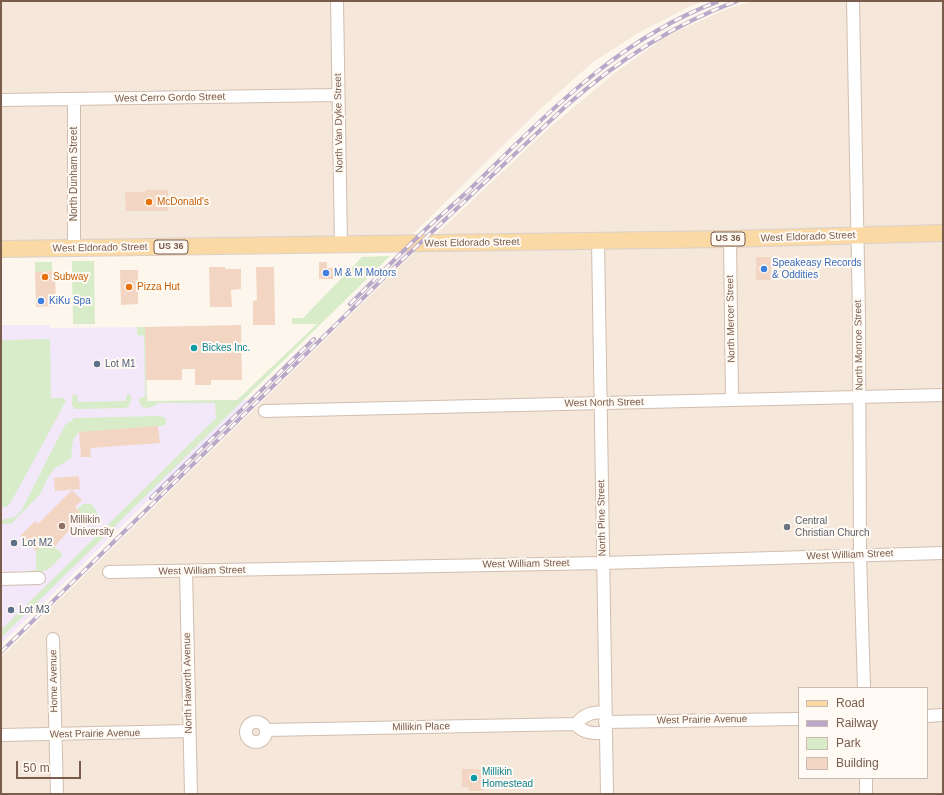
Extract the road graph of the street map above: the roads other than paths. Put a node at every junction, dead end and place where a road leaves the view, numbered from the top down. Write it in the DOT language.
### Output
graph roads {
  1 [pos="337,1"];
  2 [pos="853,1"];
  3 [pos="338,95"];
  4 [pos="74,99"];
  5 [pos="1,100"];
  6 [pos="943,233"];
  7 [pos="857,236"];
  8 [pos="730,239"];
  9 [pos="598,241"];
  10 [pos="341,245"];
  11 [pos="1,249"];
  12 [pos="74,249"];
  13 [pos="943,395"];
  14 [pos="859,396"];
  15 [pos="732,399"];
  16 [pos="601,403"];
  17 [pos="265,411"];
  18 [pos="943,553"];
  19 [pos="860,555"];
  20 [pos="603,563"];
  21 [pos="186,571"];
  22 [pos="109,572"];
  23 [pos="39,578"];
  24 [pos="1,579"];
  25 [pos="53,639"];
  26 [pos="864,687"];
  27 [pos="943,715"];
  28 [pos="928,716"];
  29 [pos="798,718"];
  30 [pos="605,722"];
  31 [pos="576,724"];
  32 [pos="266,730"];
  33 [pos="189,732"];
  34 [pos="1,735"];
  35 [pos="56,735"];
  36 [pos="866,779"];
  37 [pos="57,794"];
  38 [pos="190,794"];
  39 [pos="607,794"];
  40 [pos="866,794"];
  1 -- 3 [label="street, North Van Dyke Street"];
  2 -- 7 [label="street, North Monroe Street"];
  3 -- 4 [label="street, West Cerro Gordo Street"];
  3 -- 10 [label="street, North Van Dyke Street"];
  4 -- 5 [label="street, West Cerro Gordo Street"];
  4 -- 12 [label="street, North Dunham Street"];
  6 -- 7 [label="main road, West Eldorado Street / US 36"];
  7 -- 8 [label="main road, West Eldorado Street / US 36"];
  7 -- 14 [label="street, North Monroe Street"];
  8 -- 9 [label="main road, West Eldorado Street / US 36"];
  8 -- 15 [label="street, North Mercer Street"];
  9 -- 10 [label="main road, West Eldorado Street / US 36"];
  9 -- 16 [label="street, North Pine Street"];
  10 -- 12 [label="main road, West Eldorado Street / US 36"];
  11 -- 12 [label="main road, West Eldorado Street / US 36"];
  13 -- 14 [label="street, West North Street"];
  14 -- 15 [label="street, West North Street"];
  14 -- 19 [label="street, North Monroe Street"];
  15 -- 16 [label="street, West North Street"];
  16 -- 17 [label="street, West North Street"];
  16 -- 20 [label="street, North Pine Street"];
  18 -- 19 [label="street, West William Street"];
  19 -- 20 [label="street, West William Street"];
  19 -- 26 [label="street, North Monroe Street"];
  20 -- 21 [label="street, West William Street"];
  20 -- 30 [label="street, North Pine Street"];
  21 -- 22 [label="street, West William Street"];
  21 -- 33 [label="street, North Haworth Avenue"];
  23 -- 24 [label="street"];
  25 -- 35 [label="street, Home Avenue"];
  27 -- 28 [label="street"];
  29 -- 30 [label="street, West Prairie Avenue"];
  30 -- 31 [label="street, Millikin Place"];
  30 -- 31 [label="street"];
  30 -- 39 [label="street, North Pine Street"];
  31 -- 32 [label="street, Millikin Place"];
  33 -- 35 [label="street, West Prairie Avenue"];
  33 -- 38 [label="street, North Haworth Avenue"];
  34 -- 35 [label="street, West Prairie Avenue"];
  35 -- 37 [label="street, Home Avenue"];
  36 -- 40 [label="street"];
}
